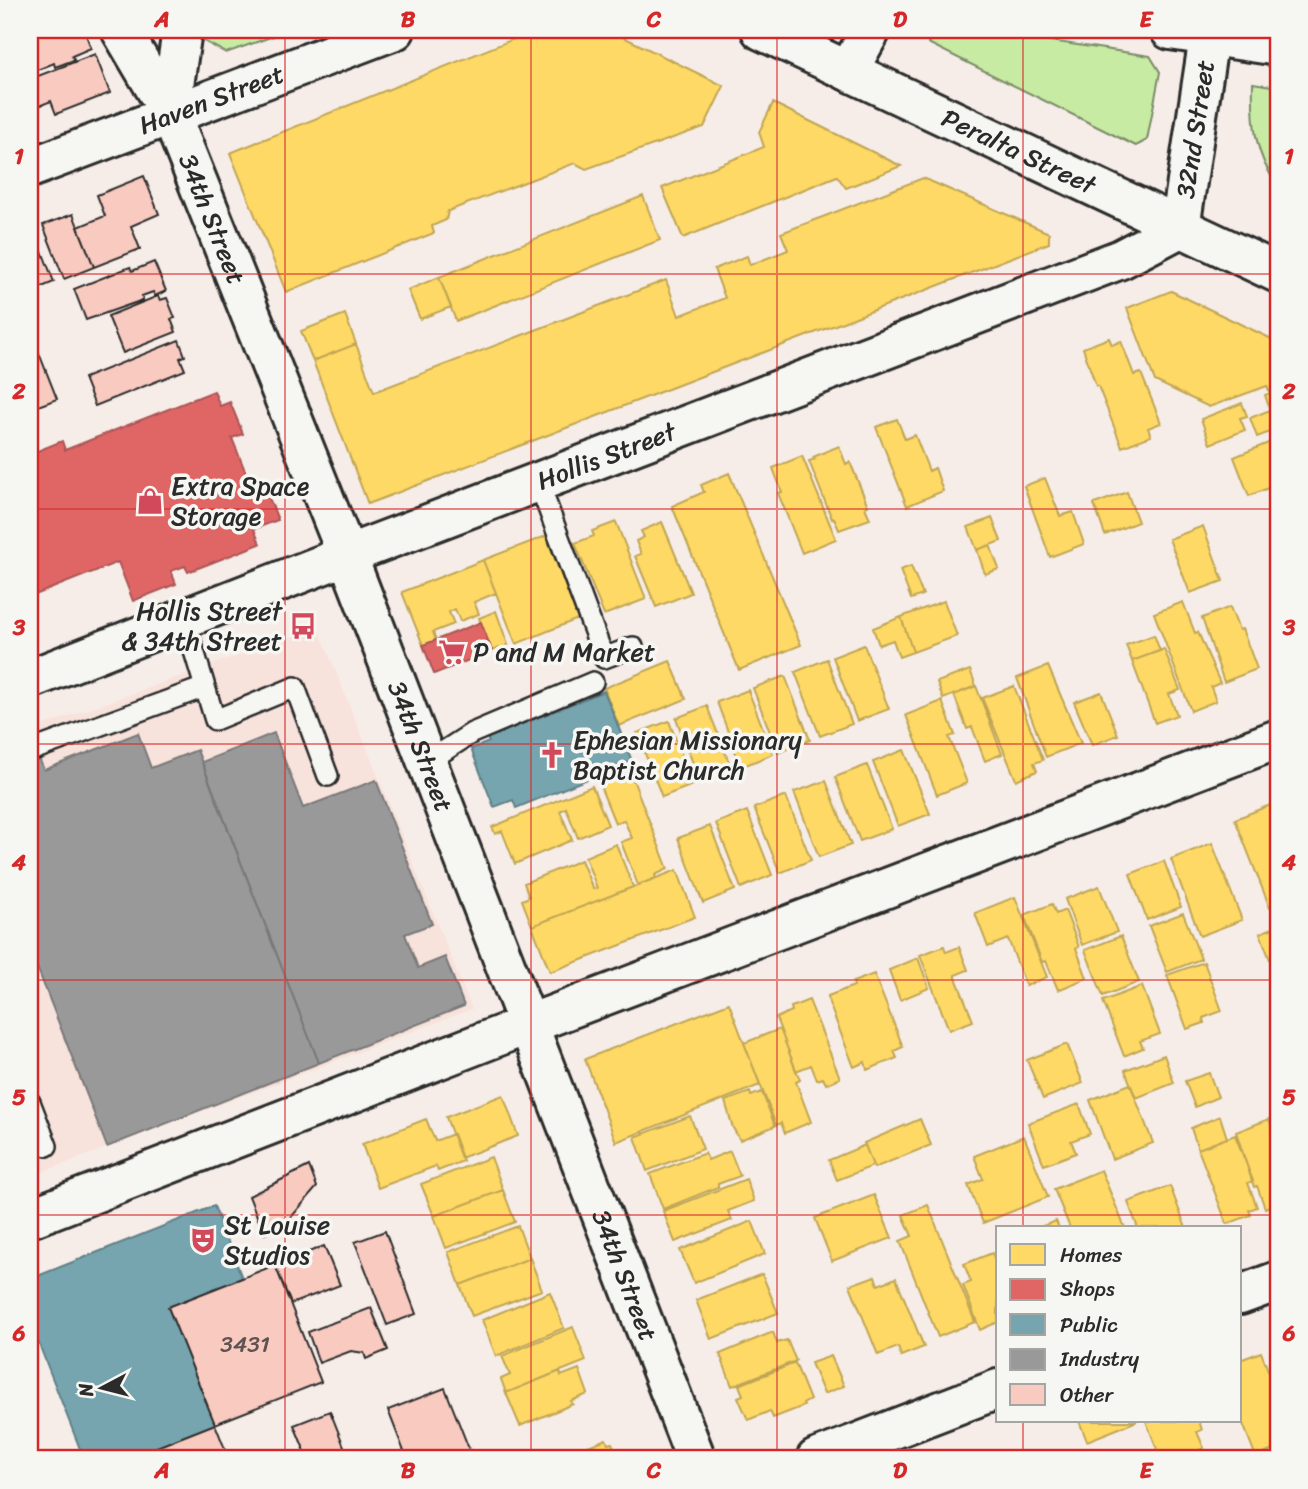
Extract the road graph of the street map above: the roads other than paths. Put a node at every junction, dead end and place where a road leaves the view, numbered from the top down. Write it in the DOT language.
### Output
graph roads {
  1 [pos="121,30"];
  2 [pos="182,30"];
  3 [pos="395,30"];
  4 [pos="761,30"];
  5 [pos="871,30"];
  6 [pos="1170,30"];
  7 [pos="1210,33"];
  8 [pos="1278,46"];
  9 [pos="848,71"];
  10 [pos="170,113"];
  11 [pos="30,168"];
  12 [pos="1180,228"];
  13 [pos="1278,273"];
  14 [pos="538,481"];
  15 [pos="347,555"];
  16 [pos="184,618"];
  17 [pos="634,647"];
  18 [pos="30,679"];
  19 [pos="593,682"];
  20 [pos="205,687"];
  21 [pos="1278,739"];
  22 [pos="30,751"];
  23 [pos="427,762"];
  24 [pos="328,776"];
  25 [pos="527,1025"];
  26 [pos="30,1102"];
  27 [pos="47,1146"];
  28 [pos="30,1218"];
  29 [pos="1278,1280"];
  30 [pos="1242,1294"];
  31 [pos="996,1390"];
  32 [pos="696,1459"];
  33 [pos="816,1459"];
  1 -- 10 [label="street, 34th Street"];
  2 -- 10 [label="street"];
  3 -- 10 [label="street, Haven Street"];
  4 -- 9 [label="street, Peralta Street"];
  5 -- 9 [label="street"];
  6 -- 7 [label="street"];
  7 -- 8 [label="street"];
  7 -- 12 [label="street, 32nd Street"];
  9 -- 12 [label="street, Peralta Street"];
  10 -- 11 [label="street, Haven Street"];
  10 -- 15 [label="street, 34th Street"];
  12 -- 13 [label="street, Peralta Street"];
  12 -- 14 [label="street, Hollis Street"];
  14 -- 15 [label="street, Hollis Street"];
  14 -- 17 [label="lane"];
  15 -- 16 [label="street, Hollis Street"];
  15 -- 23 [label="street, 34th Street"];
  16 -- 18 [label="street, Hollis Street"];
  16 -- 20 [label="lane"];
  19 -- 23 [label="lane"];
  20 -- 22 [label="lane"];
  20 -- 24 [label="lane"];
  21 -- 25 [label="street"];
  23 -- 25 [label="street, 34th Street"];
  25 -- 28 [label="street"];
  25 -- 32 [label="street, 34th Street"];
  26 -- 27 [label="lane"];
  29 -- 30 [label="street"];
  31 -- 33 [label="street"];
}
